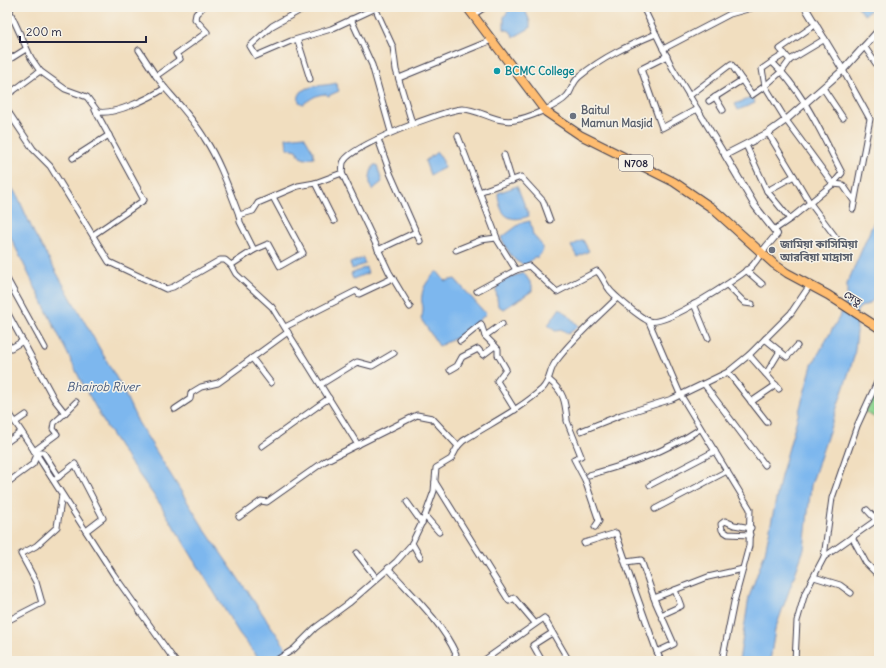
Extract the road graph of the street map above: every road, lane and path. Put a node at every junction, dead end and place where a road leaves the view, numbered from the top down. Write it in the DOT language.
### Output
graph roads {
  1 [pos="11,7"];
  2 [pos="203,7"];
  3 [pos="306,7"];
  4 [pos="467,7"];
  5 [pos="486,7"];
  6 [pos="643,7"];
  7 [pos="755,7"];
  8 [pos="805,7"];
  9 [pos="378,9"];
  10 [pos="473,15"];
  11 [pos="13,18"];
  12 [pos="351,19"];
  13 [pos="7,22"];
  14 [pos="816,24"];
  15 [pos="879,30"];
  16 [pos="656,34"];
  17 [pos="825,39"];
  18 [pos="492,40"];
  19 [pos="298,41"];
  20 [pos="864,46"];
  21 [pos="26,49"];
  22 [pos="663,49"];
  23 [pos="139,50"];
  24 [pos="785,54"];
  25 [pos="667,56"];
  26 [pos="790,60"];
  27 [pos="7,61"];
  28 [pos="772,62"];
  29 [pos="879,68"];
  30 [pos="40,71"];
  31 [pos="782,71"];
  32 [pos="844,71"];
  33 [pos="156,76"];
  34 [pos="310,78"];
  35 [pos="399,78"];
  36 [pos="742,80"];
  37 [pos="765,86"];
  38 [pos="165,88"];
  39 [pos="823,88"];
  40 [pos="13,91"];
  41 [pos="689,96"];
  42 [pos="715,97"];
  43 [pos="709,101"];
  44 [pos="805,104"];
  45 [pos="95,109"];
  46 [pos="697,109"];
  47 [pos="7,110"];
  48 [pos="544,110"];
  49 [pos="723,110"];
  50 [pos="843,118"];
  51 [pos="786,120"];
  52 [pos="412,123"];
  53 [pos="391,132"];
  54 [pos="768,133"];
  55 [pos="109,135"];
  56 [pos="458,136"];
  57 [pos="378,138"];
  58 [pos="746,145"];
  59 [pos="504,155"];
  60 [pos="725,155"];
  61 [pos="73,158"];
  62 [pos="342,172"];
  63 [pos="794,176"];
  64 [pos="512,180"];
  65 [pos="315,183"];
  66 [pos="833,184"];
  67 [pos="479,192"];
  68 [pos="767,192"];
  69 [pos="273,197"];
  70 [pos="854,201"];
  71 [pos="810,204"];
  72 [pos="853,209"];
  73 [pos="240,214"];
  74 [pos="790,219"];
  75 [pos="550,220"];
  76 [pos="334,221"];
  77 [pos="774,230"];
  78 [pos="416,232"];
  79 [pos="92,236"];
  80 [pos="497,238"];
  81 [pos="420,240"];
  82 [pos="840,243"];
  83 [pos="254,250"];
  84 [pos="378,250"];
  85 [pos="456,250"];
  86 [pos="762,252"];
  87 [pos="230,265"];
  88 [pos="516,270"];
  89 [pos="746,270"];
  90 [pos="393,278"];
  91 [pos="7,279"];
  92 [pos="762,284"];
  93 [pos="810,285"];
  94 [pos="728,286"];
  95 [pos="477,291"];
  96 [pos="617,298"];
  97 [pos="694,304"];
  98 [pos="752,304"];
  99 [pos="410,307"];
  100 [pos="7,312"];
  101 [pos="649,322"];
  102 [pos="502,324"];
  103 [pos="879,328"];
  104 [pos="287,330"];
  105 [pos="485,336"];
  106 [pos="708,338"];
  107 [pos="766,339"];
  108 [pos="23,341"];
  109 [pos="460,341"];
  110 [pos="7,343"];
  111 [pos="495,346"];
  112 [pos="797,346"];
  113 [pos="45,348"];
  114 [pos="780,351"];
  115 [pos="394,353"];
  116 [pos="748,355"];
  117 [pos="252,358"];
  118 [pos="450,370"];
  119 [pos="728,372"];
  120 [pos="766,374"];
  121 [pos="879,378"];
  122 [pos="549,380"];
  123 [pos="271,383"];
  124 [pos="323,383"];
  125 [pos="704,384"];
  126 [pos="680,394"];
  127 [pos="329,398"];
  128 [pos="76,402"];
  129 [pos="751,402"];
  130 [pos="175,409"];
  131 [pos="515,410"];
  132 [pos="8,412"];
  133 [pos="65,413"];
  134 [pos="26,415"];
  135 [pos="16,422"];
  136 [pos="767,422"];
  137 [pos="700,429"];
  138 [pos="581,431"];
  139 [pos="21,432"];
  140 [pos="7,442"];
  141 [pos="358,445"];
  142 [pos="262,446"];
  143 [pos="458,446"];
  144 [pos="715,451"];
  145 [pos="35,453"];
  146 [pos="765,465"];
  147 [pos="727,471"];
  148 [pos="589,475"];
  149 [pos="59,477"];
  150 [pos="53,481"];
  151 [pos="435,482"];
  152 [pos="7,483"];
  153 [pos="650,485"];
  154 [pos="62,495"];
  155 [pos="407,502"];
  156 [pos="655,509"];
  157 [pos="867,510"];
  158 [pos="425,516"];
  159 [pos="239,517"];
  160 [pos="878,521"];
  161 [pos="422,523"];
  162 [pos="596,527"];
  163 [pos="750,528"];
  164 [pos="86,531"];
  165 [pos="439,532"];
  166 [pos="750,535"];
  167 [pos="852,538"];
  168 [pos="412,543"];
  169 [pos="584,543"];
  170 [pos="357,553"];
  171 [pos="420,557"];
  172 [pos="824,557"];
  173 [pos="624,560"];
  174 [pos="388,568"];
  175 [pos="742,569"];
  176 [pos="374,575"];
  177 [pos="879,576"];
  178 [pos="814,577"];
  179 [pos="675,590"];
  180 [pos="851,593"];
  181 [pos="654,598"];
  182 [pos="661,615"];
  183 [pos="7,621"];
  184 [pos="536,623"];
  185 [pos="552,633"];
  186 [pos="657,652"];
  187 [pos="568,659"];
  188 [pos="175,661"];
  189 [pos="275,661"];
  190 [pos="452,661"];
  191 [pos="483,661"];
  192 [pos="542,661"];
  193 [pos="560,661"];
  194 [pos="661,661"];
  195 [pos="722,661"];
  196 [pos="796,661"];
  1 -- 11 [label="street"];
  2 -- 33 [label="street"];
  3 -- 12 [label="street"];
  4 -- 10 [label="highway, N708"];
  5 -- 10 [label="street"];
  6 -- 16 [label="street"];
  7 -- 22 [label="street"];
  8 -- 14 [label="street"];
  9 -- 12 [label="street"];
  9 -- 35 [label="street"];
  10 -- 18 [label="highway, N708"];
  11 -- 13 [label="street"];
  11 -- 21 [label="street"];
  12 -- 53 [label="street"];
  14 -- 17 [label="street"];
  14 -- 24 [label="street"];
  15 -- 20 [label="street"];
  16 -- 22 [label="street"];
  16 -- 48 [label="street"];
  17 -- 26 [label="street"];
  17 -- 32 [label="street"];
  18 -- 35 [label="street"];
  18 -- 48 [label="highway, N708"];
  19 -- 34 [label="street"];
  20 -- 29 [label="street"];
  20 -- 32 [label="street"];
  21 -- 27 [label="street"];
  21 -- 30 [label="street"];
  22 -- 25 [label="street"];
  23 -- 33 [label="street"];
  24 -- 26 [label="street"];
  24 -- 28 [label="street"];
  25 -- 41 [label="street"];
  25 -- 46 [label="street"];
  26 -- 31 [label="street"];
  28 -- 31 [label="street"];
  28 -- 37 [label="street"];
  30 -- 40 [label="street"];
  30 -- 45 [label="street"];
  31 -- 37 [label="street"];
  31 -- 44 [label="street"];
  32 -- 39 [label="street"];
  32 -- 70 [label="street"];
  33 -- 38 [label="street"];
  35 -- 52 [label="street"];
  36 -- 37 [label="street"];
  36 -- 41 [label="street"];
  36 -- 42 [label="street"];
  37 -- 51 [label="street"];
  38 -- 45 [label="street"];
  38 -- 73 [label="street"];
  39 -- 44 [label="street"];
  39 -- 50 [label="street"];
  41 -- 46 [label="street"];
  42 -- 43 [label="street"];
  42 -- 49 [label="street"];
  44 -- 51 [label="street"];
  44 -- 66 [label="street"];
  45 -- 55 [label="street"];
  46 -- 60 [label="street"];
  47 -- 79 [label="street"];
  48 -- 52 [label="street"];
  48 -- 86 [label="highway, N708"];
  51 -- 54 [label="street"];
  51 -- 66 [label="street"];
  52 -- 53 [label="street"];
  53 -- 57 [label="street"];
  54 -- 58 [label="street"];
  54 -- 63 [label="street"];
  55 -- 61 [label="street"];
  55 -- 79 [label="street"];
  56 -- 67 [label="street"];
  57 -- 62 [label="street"];
  57 -- 78 [label="street"];
  58 -- 60 [label="street"];
  58 -- 68 [label="street"];
  59 -- 64 [label="street"];
  60 -- 77 [label="street"];
  62 -- 65 [label="street"];
  62 -- 84 [label="street"];
  63 -- 68 [label="street"];
  63 -- 71 [label="street"];
  64 -- 67 [label="street"];
  64 -- 75 [label="street"];
  65 -- 69 [label="street"];
  65 -- 76 [label="street"];
  66 -- 70 [label="street"];
  66 -- 71 [label="street"];
  67 -- 80 [label="street"];
  68 -- 74 [label="street"];
  69 -- 73 [label="street"];
  69 -- 83 [label="street"];
  70 -- 72 [label="street"];
  71 -- 74 [label="street"];
  71 -- 82 [label="street"];
  73 -- 83 [label="street"];
  74 -- 77 [label="street"];
  77 -- 86 [label="street"];
  78 -- 81 [label="street"];
  78 -- 84 [label="street"];
  79 -- 87 [label="street"];
  80 -- 85 [label="street"];
  80 -- 88 [label="street"];
  83 -- 87 [label="street"];
  84 -- 90 [label="street"];
  86 -- 89 [label="street"];
  86 -- 93 [label="highway, N708"];
  87 -- 104 [label="street"];
  88 -- 95 [label="street"];
  88 -- 96 [label="street"];
  89 -- 92 [label="street"];
  89 -- 97 [label="street"];
  90 -- 99 [label="street"];
  90 -- 104 [label="street"];
  91 -- 113 [label="street"];
  93 -- 103 [label="highway, সেতু / N708"];
  93 -- 107 [label="street"];
  94 -- 98 [label="street"];
  96 -- 101 [label="street"];
  96 -- 122 [label="street"];
  97 -- 101 [label="street"];
  97 -- 106 [label="street"];
  100 -- 108 [label="street"];
  101 -- 126 [label="street"];
  102 -- 105 [label="street"];
  104 -- 117 [label="street"];
  104 -- 127 [label="street"];
  105 -- 109 [label="street"];
  105 -- 111 [label="street"];
  107 -- 114 [label="street"];
  107 -- 116 [label="street"];
  108 -- 110 [label="street"];
  108 -- 133 [label="street"];
  111 -- 118 [label="street"];
  111 -- 131 [label="street"];
  112 -- 114 [label="street"];
  114 -- 120 [label="street"];
  115 -- 124 [label="street"];
  116 -- 119 [label="street"];
  116 -- 120 [label="street"];
  117 -- 123 [label="street"];
  117 -- 130 [label="street"];
  119 -- 125 [label="street"];
  119 -- 129 [label="street"];
  120 -- 129 [label="street"];
  121 -- 172 [label="street"];
  122 -- 131 [label="street"];
  122 -- 162 [label="street"];
  125 -- 126 [label="street"];
  125 -- 146 [label="street"];
  126 -- 137 [label="street"];
  126 -- 138 [label="street"];
  127 -- 141 [label="street"];
  127 -- 142 [label="street"];
  128 -- 133 [label="street"];
  129 -- 136 [label="street"];
  131 -- 143 [label="street"];
  132 -- 135 [label="street"];
  133 -- 145 [label="street"];
  134 -- 135 [label="street"];
  135 -- 139 [label="street"];
  137 -- 144 [label="street"];
  137 -- 148 [label="street"];
  139 -- 140 [label="street"];
  139 -- 145 [label="street"];
  141 -- 143 [label="street"];
  141 -- 159 [label="street"];
  143 -- 151 [label="street"];
  144 -- 147 [label="street"];
  144 -- 153 [label="street"];
  145 -- 149 [label="street"];
  145 -- 150 [label="street"];
  145 -- 152 [label="street"];
  147 -- 156 [label="street"];
  147 -- 163 [label="street"];
  149 -- 150 [label="street"];
  149 -- 164 [label="street"];
  150 -- 154 [label="street"];
  151 -- 158 [label="street"];
  151 -- 184 [label="street"];
  154 -- 164 [label="street"];
  154 -- 183 [label="street"];
  155 -- 161 [label="street"];
  157 -- 160 [label="street"];
  158 -- 161 [label="street"];
  158 -- 165 [label="street"];
  160 -- 167 [label="street"];
  161 -- 168 [label="street"];
  163 -- 166 [label="street"];
  163 -- 166 [label="street"];
  164 -- 188 [label="street"];
  166 -- 175 [label="street"];
  167 -- 172 [label="street"];
  167 -- 177 [label="street"];
  168 -- 171 [label="street"];
  168 -- 174 [label="street"];
  169 -- 173 [label="street"];
  170 -- 176 [label="street"];
  172 -- 178 [label="street"];
  173 -- 181 [label="street"];
  173 -- 186 [label="street"];
  174 -- 189 [label="street"];
  174 -- 190 [label="street"];
  175 -- 179 [label="street"];
  175 -- 195 [label="street"];
  178 -- 180 [label="street"];
  178 -- 196 [label="street"];
  179 -- 181 [label="street"];
  179 -- 182 [label="street"];
  181 -- 182 [label="street"];
  182 -- 186 [label="street"];
  184 -- 185 [label="street"];
  184 -- 191 [label="street"];
  185 -- 187 [label="street"];
  185 -- 192 [label="street"];
  186 -- 194 [label="street"];
  187 -- 193 [label="street"];
}
